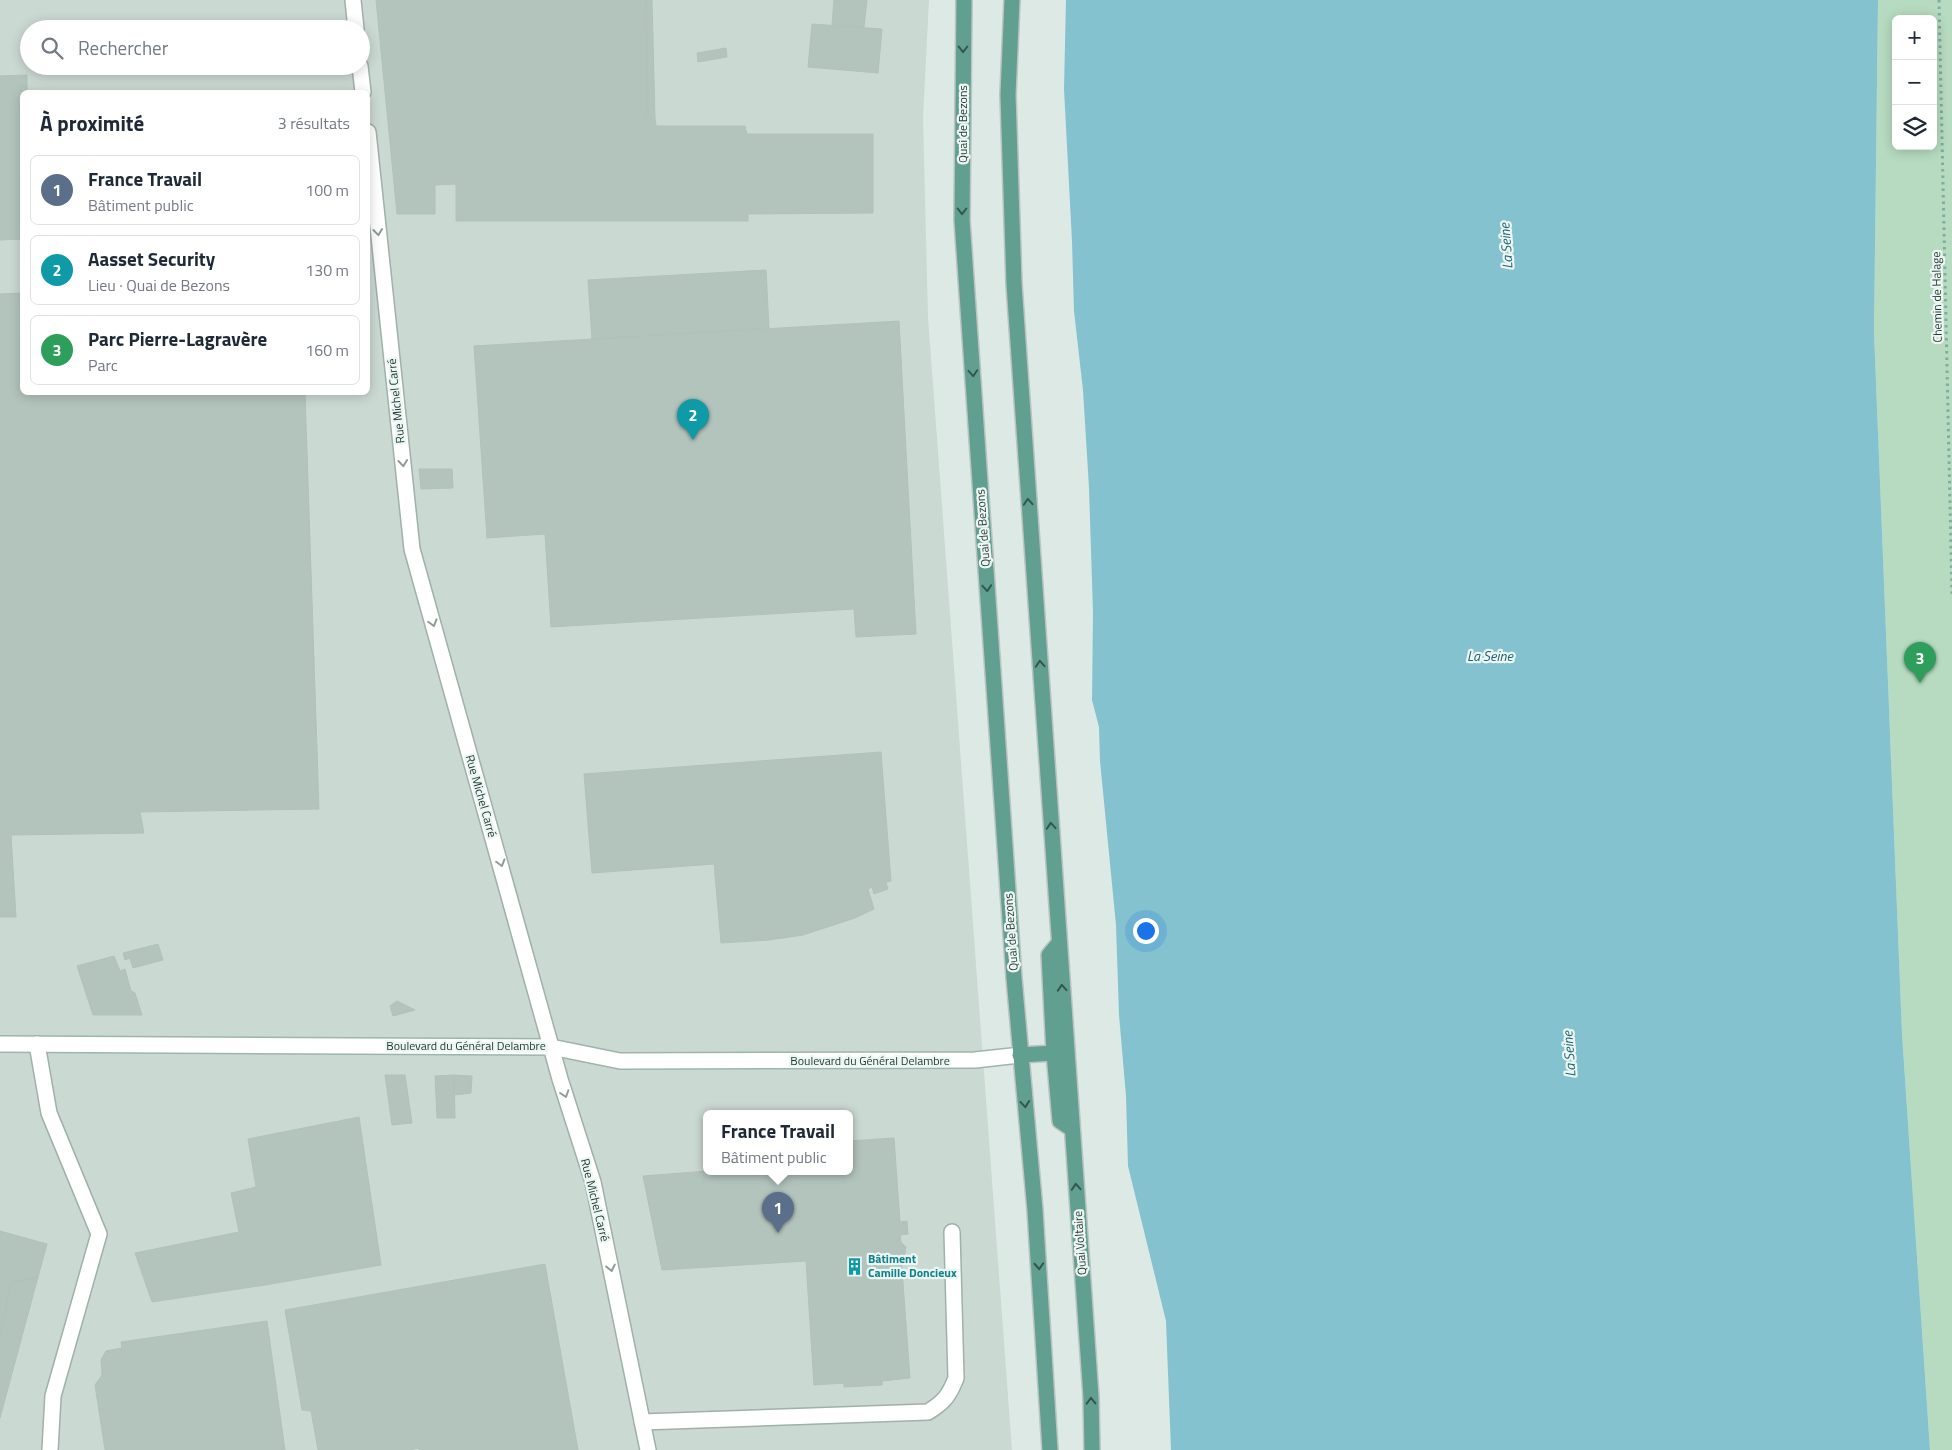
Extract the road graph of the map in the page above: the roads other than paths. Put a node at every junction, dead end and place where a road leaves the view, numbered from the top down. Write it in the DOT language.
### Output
graph roads {
  1 [pos="353,0"];
  2 [pos="964,0"];
  3 [pos="1012,0"];
  4 [pos="355,20"];
  5 [pos="361,75"];
  6 [pos="363,90"];
  7 [pos="370,151"];
  8 [pos="1059,943"];
  9 [pos="0,1044"];
  10 [pos="37,1044"];
  11 [pos="551,1047"];
  12 [pos="1054,1053"];
  13 [pos="1020,1055"];
  14 [pos="1072,1129"];
  15 [pos="952,1232"];
  16 [pos="642,1422"];
  17 [pos="50,1450"];
  18 [pos="648,1450"];
  19 [pos="1050,1450"];
  20 [pos="1092,1450"];
  1 -- 4 [label="street"];
  2 -- 13 [label="main road, Quai de Bezons, one-way"];
  8 -- 3 [label="main road, one-way"];
  5 -- 6 [label="street"];
  7 -- 11 [label="street, Rue Michel Carré, one-way"];
  8 -- 12 [label="main road"];
  14 -- 8 [label="main road, Quai Voltaire, one-way"];
  9 -- 10 [label="street, Boulevard du Général Delambre"];
  10 -- 11 [label="street, Boulevard du Général Delambre"];
  10 -- 17 [label="street"];
  11 -- 13 [label="street, Boulevard du Général Delambre"];
  11 -- 16 [label="street, Rue Michel Carré, one-way"];
  12 -- 13 [label="main road"];
  12 -- 14 [label="main road"];
  13 -- 19 [label="main road, one-way"];
  20 -- 14 [label="main road, Quai Voltaire, one-way"];
  15 -- 16 [label="street"];
  16 -- 18 [label="street, Rue Michel Carré"];
}
